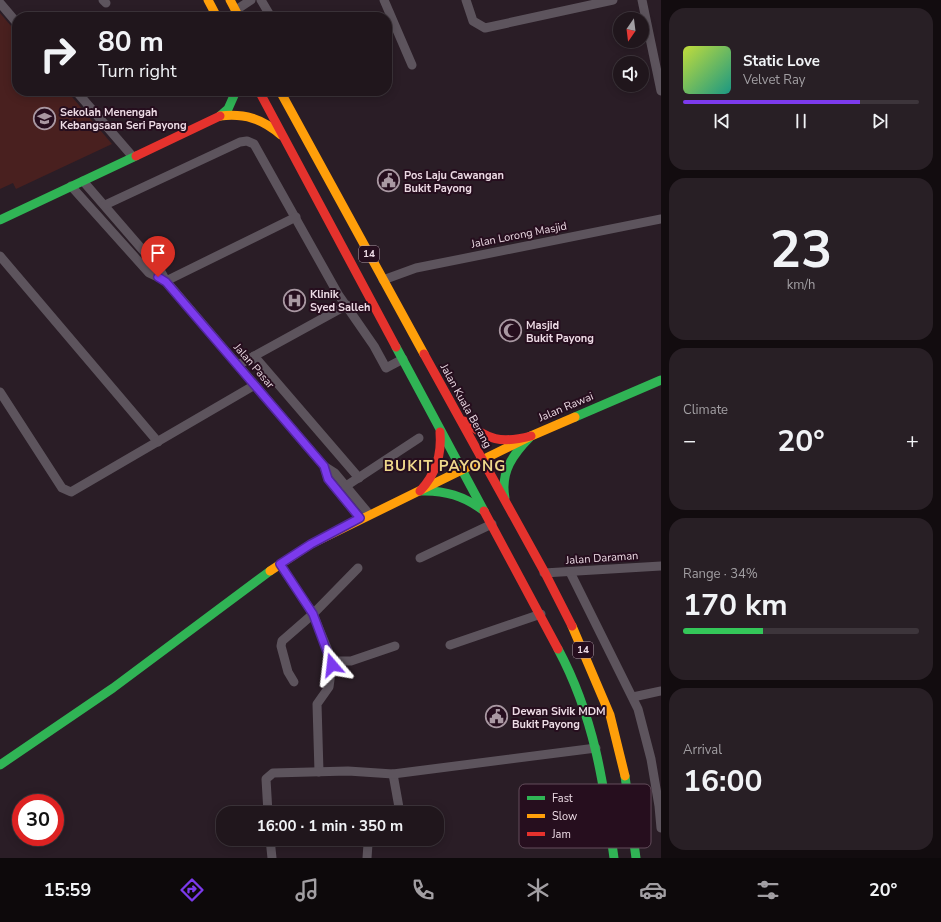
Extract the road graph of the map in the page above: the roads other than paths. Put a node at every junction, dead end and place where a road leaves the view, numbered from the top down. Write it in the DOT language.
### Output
graph roads {
  1 [pos="208,0"];
  2 [pos="230,0"];
  3 [pos="251,0"];
  4 [pos="261,0"];
  5 [pos="384,0"];
  6 [pos="466,0"];
  7 [pos="613,0"];
  8 [pos="642,0"];
  9 [pos="0,3"];
  10 [pos="214,12"];
  11 [pos="236,12"];
  12 [pos="239,12"];
  13 [pos="268,12"];
  14 [pos="389,12"];
  15 [pos="12,17"];
  16 [pos="392,19"];
  17 [pos="412,65"];
  18 [pos="661,91"];
  19 [pos="80,96"];
  20 [pos="234,96"];
  21 [pos="262,96"];
  22 [pos="283,96"];
  23 [pos="220,116"];
  24 [pos="287,140"];
  25 [pos="133,157"];
  26 [pos="83,180"];
  27 [pos="71,186"];
  28 [pos="105,206"];
  29 [pos="296,217"];
  30 [pos="661,219"];
  31 [pos="0,220"];
  32 [pos="0,256"];
  33 [pos="383,280"];
  34 [pos="166,282"];
  35 [pos="347,305"];
  36 [pos="254,356"];
  37 [pos="403,359"];
  38 [pos="238,365"];
  39 [pos="661,380"];
  40 [pos="255,385"];
  41 [pos="0,392"];
  42 [pos="459,417"];
  43 [pos="439,427"];
  44 [pos="531,436"];
  45 [pos="419,438"];
  46 [pos="158,442"];
  47 [pos="482,460"];
  48 [pos="324,466"];
  49 [pos="463,470"];
  50 [pos="359,478"];
  51 [pos="346,486"];
  52 [pos="420,492"];
  53 [pos="506,504"];
  54 [pos="369,514"];
  55 [pos="487,514"];
  56 [pos="360,518"];
  57 [pos="492,524"];
  58 [pos="420,558"];
  59 [pos="280,564"];
  60 [pos="661,566"];
  61 [pos="358,568"];
  62 [pos="570,572"];
  63 [pos="544,573"];
  64 [pos="313,614"];
  65 [pos="541,614"];
  66 [pos="450,645"];
  67 [pos="394,646"];
  68 [pos="331,661"];
  69 [pos="294,682"];
  70 [pos="661,691"];
  71 [pos="633,697"];
  72 [pos="596,748"];
  73 [pos="0,765"];
  74 [pos="319,772"];
  75 [pos="393,774"];
  76 [pos="604,784"];
  77 [pos="627,784"];
  78 [pos="268,806"];
  79 [pos="399,806"];
  80 [pos="661,828"];
  81 [pos="271,846"];
  82 [pos="368,846"];
  83 [pos="613,848"];
  84 [pos="635,848"];
  85 [pos="272,858"];
  86 [pos="368,858"];
  87 [pos="614,858"];
  88 [pos="636,858"];
  1 -- 10 [label="main road"];
  2 -- 11 [label="main road"];
  3 -- 12 [label="street"];
  4 -- 13 [label="street"];
  5 -- 14 [label="street"];
  6 -- 7 [label="street"];
  8 -- 18 [label="street"];
  9 -- 15 [label="street"];
  16 -- 17 [label="street"];
  19 -- 25 [label="street"];
  20 -- 23 [label="main road"];
  21 -- 24 [label="main road, 14"];
  22 -- 33 [label="main road, Jalan Kuala Berang / 14"];
  23 -- 24 [label="main road"];
  23 -- 25 [label="main road"];
  24 -- 37 [label="main road, 14"];
  25 -- 26 [label="main road"];
  26 -- 27 [label="main road"];
  26 -- 28 [label="street, Jalan Pasar"];
  27 -- 31 [label="main road"];
  27 -- 34 [label="street, Jalan Pasar"];
  28 -- 29 [label="street"];
  28 -- 34 [label="street, Jalan Pasar"];
  29 -- 34 [label="street"];
  29 -- 35 [label="street"];
  30 -- 33 [label="street, Jalan Lorong Masjid"];
  32 -- 46 [label="street"];
  33 -- 42 [label="main road, Jalan Kuala Berang / 14"];
  34 -- 38 [label="street, Jalan Pasar"];
  35 -- 36 [label="street"];
  35 -- 37 [label="street"];
  36 -- 38 [label="street"];
  36 -- 50 [label="street"];
  37 -- 43 [label="main road, 14"];
  38 -- 40 [label="street, Jalan Pasar"];
  39 -- 44 [label="main road, Jalan Rawai"];
  40 -- 46 [label="street"];
  40 -- 48 [label="street, Jalan Pasar"];
  41 -- 46 [label="street"];
  42 -- 44 [label="main road"];
  42 -- 47 [label="main road, Jalan Kuala Berang / 14"];
  43 -- 49 [label="main road, 14"];
  43 -- 52 [label="main road"];
  44 -- 47 [label="main road, Jalan Rawai"];
  44 -- 53 [label="main road"];
  45 -- 50 [label="street"];
  47 -- 49 [label="main road, Jalan Rawai"];
  47 -- 53 [label="main road, Jalan Kuala Berang / 14"];
  48 -- 51 [label="street, Jalan Pasar"];
  48 -- 56 [label="street, Jalan Pasar"];
  49 -- 52 [label="main road, Jalan Rawai"];
  49 -- 55 [label="main road, 14"];
  50 -- 51 [label="street"];
  51 -- 54 [label="street, Jalan Pasar"];
  52 -- 54 [label="main road, Jalan Rawai"];
  52 -- 55 [label="main road"];
  53 -- 63 [label="main road, Jalan Kuala Berang / 14"];
  54 -- 56 [label="main road, Jalan Rawai"];
  55 -- 57 [label="main road, 14"];
  56 -- 59 [label="main road, Jalan Rawai"];
  57 -- 58 [label="street"];
  57 -- 65 [label="main road, 14"];
  59 -- 64 [label="street"];
  59 -- 73 [label="main road, Jalan Rawai"];
  60 -- 62 [label="street, Jalan Daraman"];
  61 -- 64 [label="street"];
  62 -- 63 [label="street, Jalan Daraman"];
  62 -- 71 [label="street"];
  63 -- 77 [label="main road, Jalan Kuala Berang / 14"];
  64 -- 68 [label="street"];
  64 -- 69 [label="street"];
  65 -- 66 [label="street"];
  65 -- 72 [label="main road, 14"];
  67 -- 68 [label="street"];
  68 -- 74 [label="street"];
  70 -- 71 [label="street"];
  71 -- 80 [label="street"];
  72 -- 75 [label="street"];
  72 -- 76 [label="main road, 14"];
  74 -- 75 [label="street"];
  74 -- 78 [label="street"];
  75 -- 79 [label="street"];
  81 -- 85 [label="street"];
  82 -- 86 [label="street"];
  83 -- 87 [label="main road, 14"];
  84 -- 88 [label="main road, Jalan Kuala Berang / 14"];
}
